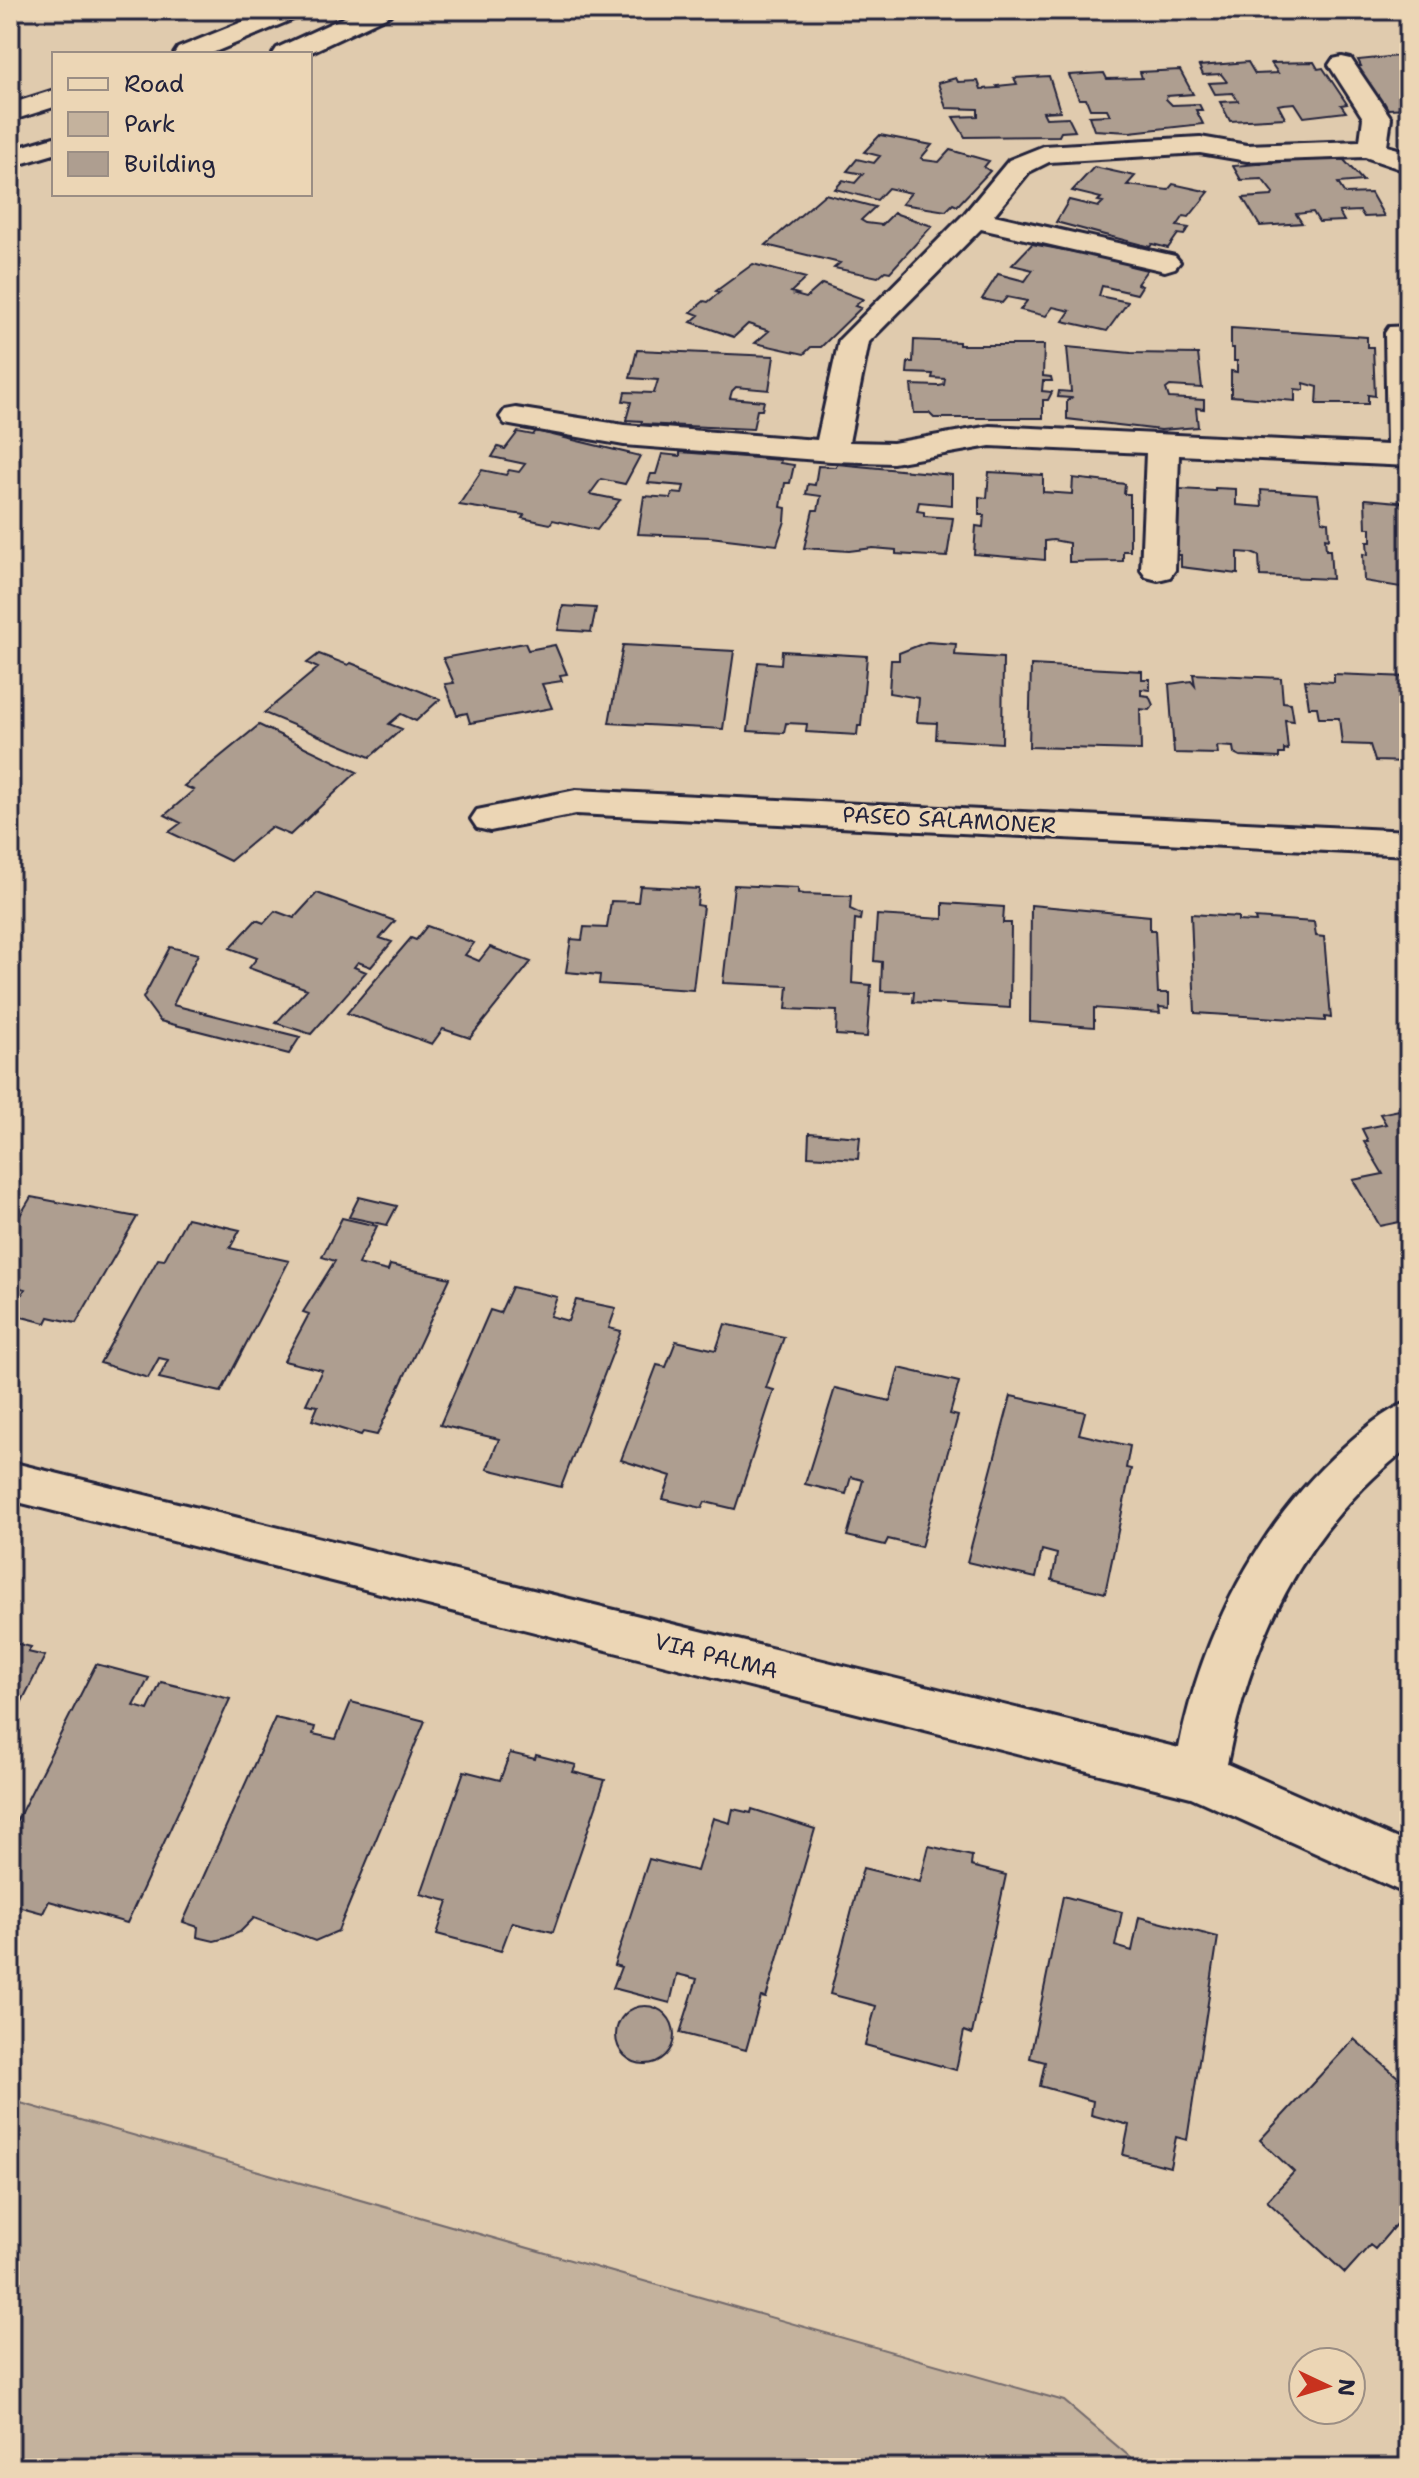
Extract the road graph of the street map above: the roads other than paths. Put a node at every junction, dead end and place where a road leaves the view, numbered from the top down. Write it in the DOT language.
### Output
graph roads {
  1 [pos="294,10"];
  2 [pos="381,10"];
  3 [pos="192,52"];
  4 [pos="290,52"];
  5 [pos="1342,65"];
  6 [pos="52,99"];
  7 [pos="10,113"];
  8 [pos="52,146"];
  9 [pos="1373,151"];
  10 [pos="10,159"];
  11 [pos="1409,164"];
  12 [pos="975,219"];
  13 [pos="1165,262"];
  14 [pos="1400,333"];
  15 [pos="516,417"];
  16 [pos="1163,442"];
  17 [pos="831,451"];
  18 [pos="1406,456"];
  19 [pos="1158,570"];
  20 [pos="490,819"];
  21 [pos="1409,843"];
  22 [pos="1409,1421"];
  23 [pos="10,1481"];
  24 [pos="1199,1776"];
  25 [pos="1409,1870"];
  1 -- 3 [label="main road"];
  2 -- 4 [label="main road"];
  5 -- 9 [label="main road"];
  6 -- 7 [label="main road"];
  8 -- 10 [label="main road"];
  9 -- 11 [label="main road"];
  9 -- 12 [label="main road"];
  12 -- 13 [label="main road"];
  12 -- 17 [label="main road"];
  14 -- 18 [label="main road"];
  15 -- 17 [label="main road"];
  16 -- 17 [label="main road"];
  16 -- 18 [label="main road"];
  16 -- 19 [label="main road"];
  20 -- 21 [label="main road, PASEO SALAMONER"];
  22 -- 24 [label="main road"];
  23 -- 24 [label="main road, VIA PALMA"];
  24 -- 25 [label="main road, VIA PALMA"];
}
